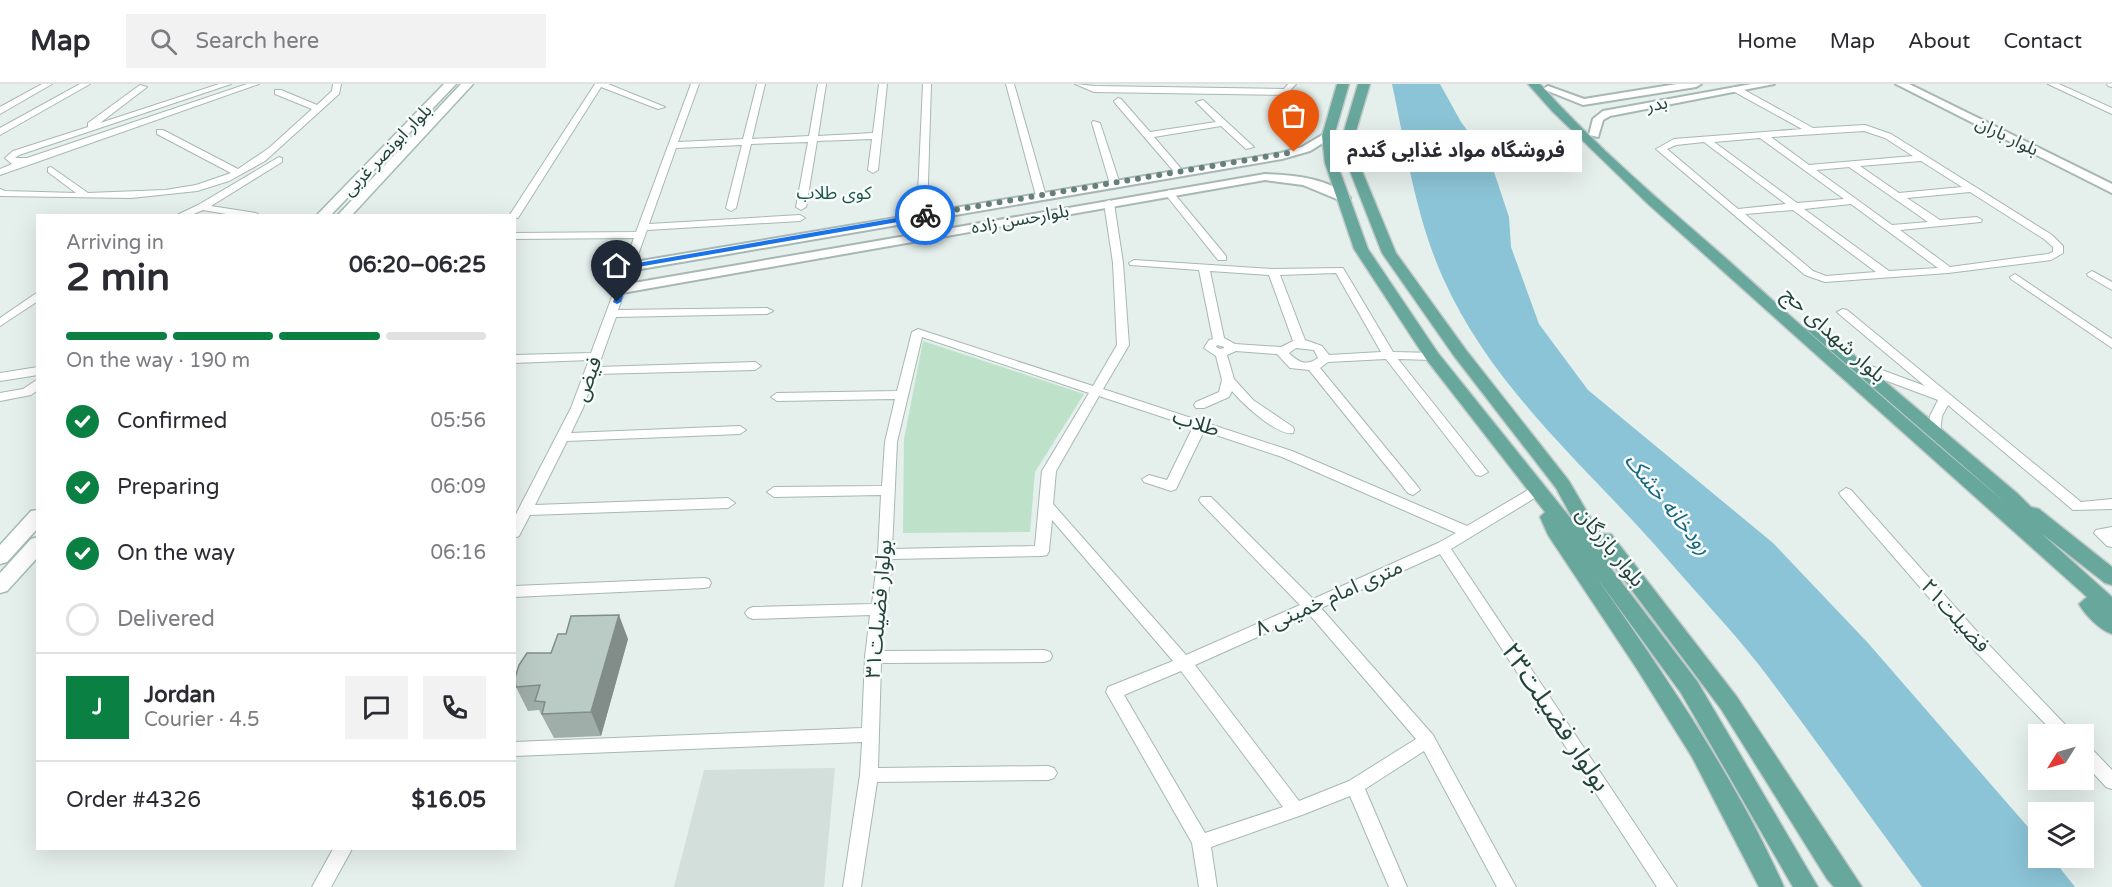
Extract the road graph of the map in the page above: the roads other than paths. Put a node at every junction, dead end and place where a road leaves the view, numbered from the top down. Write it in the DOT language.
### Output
graph roads {
  1 [pos="48,84"];
  2 [pos="86,84"];
  3 [pos="227,84"];
  4 [pos="255,84"];
  5 [pos="338,84"];
  6 [pos="450,84"];
  7 [pos="466,84"];
  8 [pos="600,84"];
  9 [pos="695,84"];
  10 [pos="760,84"];
  11 [pos="822,84"];
  12 [pos="883,84"];
  13 [pos="927,84"];
  14 [pos="1010,84"];
  15 [pos="1078,84"];
  16 [pos="1292,84"];
  17 [pos="1343,84"];
  18 [pos="1364,84"];
  19 [pos="1695,84"];
  20 [pos="1769,84"];
  21 [pos="1901,84"];
  22 [pos="1925,84"];
  23 [pos="2052,84"];
  24 [pos="1542,86"];
  25 [pos="143,87"];
  26 [pos="1169,87"];
  27 [pos="1252,88"];
  28 [pos="1736,89"];
  29 [pos="278,92"];
  30 [pos="1723,92"];
  31 [pos="1118,101"];
  32 [pos="1200,102"];
  33 [pos="1583,102"];
  34 [pos="1766,106"];
  35 [pos="661,107"];
  36 [pos="317,108"];
  37 [pos="1751,108"];
  38 [pos="0,111"];
  39 [pos="2112,111"];
  40 [pos="1600,116"];
  41 [pos="1096,123"];
  42 [pos="1224,123"];
  43 [pos="1811,131"];
  44 [pos="0,132"];
  45 [pos="81,132"];
  46 [pos="160,132"];
  47 [pos="1795,132"];
  48 [pos="1149,135"];
  49 [pos="1594,135"];
  50 [pos="1762,135"];
  51 [pos="877,136"];
  52 [pos="1328,136"];
  53 [pos="813,139"];
  54 [pos="1705,139"];
  55 [pos="747,142"];
  56 [pos="673,145"];
  57 [pos="1249,147"];
  58 [pos="2053,147"];
  59 [pos="2034,150"];
  60 [pos="384,152"];
  61 [pos="403,152"];
  62 [pos="1924,158"];
  63 [pos="279,160"];
  64 [pos="1252,160"];
  65 [pos="28,161"];
  66 [pos="1851,164"];
  67 [pos="1808,168"];
  68 [pos="51,170"];
  69 [pos="873,170"];
  70 [pos="0,172"];
  71 [pos="1179,172"];
  72 [pos="238,173"];
  73 [pos="1264,177"];
  74 [pos="2112,177"];
  75 [pos="1115,184"];
  76 [pos="1971,189"];
  77 [pos="2112,189"];
  78 [pos="0,192"];
  79 [pos="1169,193"];
  80 [pos="84,194"];
  81 [pos="1041,196"];
  82 [pos="1897,196"];
  83 [pos="1344,198"];
  84 [pos="1853,201"];
  85 [pos="1109,203"];
  86 [pos="202,207"];
  87 [pos="1795,207"];
  88 [pos="731,208"];
  89 [pos="1736,213"];
  90 [pos="185,214"];
  91 [pos="244,214"];
  92 [pos="325,214"];
  93 [pos="346,214"];
  94 [pos="515,214"];
  95 [pos="922,216"];
  96 [pos="1977,220"];
  97 [pos="1938,224"];
  98 [pos="1891,228"];
  99 [pos="642,231"];
  100 [pos="516,236"];
  101 [pos="1222,258"];
  102 [pos="668,260"];
  103 [pos="1134,263"];
  104 [pos="629,267"];
  105 [pos="1948,270"];
  106 [pos="1274,272"];
  107 [pos="1204,274"];
  108 [pos="2092,274"];
  109 [pos="1887,275"];
  110 [pos="2015,277"];
  111 [pos="671,280"];
  112 [pos="2112,287"];
  113 [pos="622,289"];
  114 [pos="36,296"];
  115 [pos="767,311"];
  116 [pos="1843,312"];
  117 [pos="612,314"];
  118 [pos="0,322"];
  119 [pos="918,332"];
  120 [pos="1300,344"];
  121 [pos="2112,344"];
  122 [pos="1224,347"];
  123 [pos="1284,351"];
  124 [pos="1389,355"];
  125 [pos="596,356"];
  126 [pos="1432,356"];
  127 [pos="516,359"];
  128 [pos="1325,359"];
  129 [pos="1857,365"];
  130 [pos="755,366"];
  131 [pos="1313,367"];
  132 [pos="36,370"];
  133 [pos="591,371"];
  134 [pos="0,377"];
  135 [pos="1228,380"];
  136 [pos="36,385"];
  137 [pos="1908,385"];
  138 [pos="1099,391"];
  139 [pos="1225,394"];
  140 [pos="903,395"];
  141 [pos="0,397"];
  142 [pos="777,398"];
  143 [pos="1945,398"];
  144 [pos="1249,403"];
  145 [pos="1200,405"];
  146 [pos="1938,411"];
  147 [pos="1201,425"];
  148 [pos="740,430"];
  149 [pos="1288,430"];
  150 [pos="1934,432"];
  151 [pos="563,437"];
  152 [pos="1480,472"];
  153 [pos="1149,479"];
  154 [pos="1563,485"];
  155 [pos="888,490"];
  156 [pos="1413,490"];
  157 [pos="1538,490"];
  158 [pos="774,492"];
  159 [pos="1846,493"];
  160 [pos="2012,498"];
  161 [pos="1988,499"];
  162 [pos="1206,500"];
  163 [pos="728,503"];
  164 [pos="2112,504"];
  165 [pos="1046,505"];
  166 [pos="525,510"];
  167 [pos="36,518"];
  168 [pos="516,528"];
  169 [pos="1467,532"];
  170 [pos="2112,532"];
  171 [pos="2112,542"];
  172 [pos="36,546"];
  173 [pos="1443,547"];
  174 [pos="885,554"];
  175 [pos="0,557"];
  176 [pos="2112,578"];
  177 [pos="704,583"];
  178 [pos="0,586"];
  179 [pos="516,592"];
  180 [pos="2112,595"];
  181 [pos="1311,606"];
  182 [pos="1631,607"];
  183 [pos="879,609"];
  184 [pos="2112,609"];
  185 [pos="753,613"];
  186 [pos="2112,626"];
  187 [pos="1044,656"];
  188 [pos="873,657"];
  189 [pos="1184,663"];
  190 [pos="2056,724"];
  191 [pos="871,735"];
  192 [pos="1427,740"];
  193 [pos="516,749"];
  194 [pos="2094,763"];
  195 [pos="1048,773"];
  196 [pos="869,776"];
  197 [pos="2112,782"];
  198 [pos="1355,786"];
  199 [pos="1296,810"];
  200 [pos="1201,842"];
  201 [pos="342,850"];
  202 [pos="321,887"];
  203 [pos="852,887"];
  204 [pos="1209,887"];
  205 [pos="1398,887"];
  206 [pos="1507,887"];
  207 [pos="1668,887"];
  208 [pos="1772,887"];
  209 [pos="1806,887"];
  210 [pos="1850,887"];
  1 -- 38 [label="street"];
  2 -- 44 [label="street"];
  3 -- 45 [label="street"];
  4 -- 65 [label="street"];
  5 -- 36 [label="street"];
  6 -- 60 [label="main road, بلوار ابونصر غربی"];
  7 -- 61 [label="main road, بلوار ابونصر غربی"];
  8 -- 35 [label="street"];
  8 -- 94 [label="street"];
  9 -- 56 [label="street, فیض"];
  10 -- 55 [label="street"];
  11 -- 53 [label="street"];
  12 -- 51 [label="street"];
  13 -- 95 [label="street"];
  14 -- 81 [label="street"];
  15 -- 26 [label="street"];
  16 -- 27 [label="street"];
  17 -- 52 [label="main road, بلوار بازرگان"];
  18 -- 154 [label="main road, بلوار بازرگان"];
  19 -- 33 [label="street, بدر"];
  20 -- 28 [label="street, بدر"];
  21 -- 59 [label="street, بلوار باران"];
  22 -- 58 [label="street, بلوار باران"];
  23 -- 39 [label="street"];
  24 -- 33 [label="street, بدر"];
  24 -- 49 [label="main road, بلوار شهدای حج"];
  24 -- 161 [label="main road, بلوار شهدای حج"];
  25 -- 45 [label="street"];
  26 -- 27 [label="street"];
  28 -- 30 [label="street, بدر"];
  28 -- 34 [label="street"];
  29 -- 36 [label="street"];
  30 -- 37 [label="street"];
  30 -- 40 [label="street, بدر"];
  31 -- 48 [label="street"];
  32 -- 42 [label="street"];
  33 -- 40 [label="street"];
  34 -- 37 [label="street"];
  34 -- 43 [label="street"];
  36 -- 72 [label="street"];
  37 -- 47 [label="street"];
  40 -- 49 [label="street"];
  41 -- 75 [label="street"];
  42 -- 48 [label="street"];
  42 -- 57 [label="street"];
  43 -- 47 [label="street"];
  43 -- 62 [label="street"];
  45 -- 65 [label="street"];
  46 -- 72 [label="street"];
  47 -- 50 [label="street"];
  48 -- 71 [label="street"];
  49 -- 129 [label="main road, بلوار شهدای حج"];
  50 -- 54 [label="street"];
  50 -- 67 [label="street"];
  51 -- 53 [label="street"];
  51 -- 69 [label="street"];
  52 -- 64 [label="street, بلوارحسن زاده"];
  52 -- 83 [label="main road, بلوار بازرگان"];
  53 -- 55 [label="street"];
  53 -- 99 [label="street"];
  54 -- 87 [label="street"];
  54 -- 89 [label="street"];
  55 -- 56 [label="street"];
  55 -- 88 [label="street"];
  56 -- 99 [label="street, فیض"];
  58 -- 59 [label="street"];
  58 -- 74 [label="street, بلوار باران"];
  59 -- 77 [label="street, بلوار باران"];
  60 -- 61 [label="main road"];
  60 -- 92 [label="main road, بلوار ابونصر غربی"];
  61 -- 93 [label="main road, بلوار ابونصر غربی"];
  62 -- 66 [label="street"];
  62 -- 76 [label="street"];
  63 -- 86 [label="street"];
  64 -- 71 [label="street, بلوارحسن زاده"];
  64 -- 73 [label="street"];
  65 -- 70 [label="street"];
  66 -- 67 [label="street"];
  66 -- 82 [label="street"];
  67 -- 84 [label="street"];
  68 -- 80 [label="street"];
  71 -- 75 [label="street, بلوارحسن زاده"];
  72 -- 80 [label="street"];
  73 -- 79 [label="street, بلوارحسن زاده"];
  73 -- 83 [label="street, بلوارحسن زاده"];
  75 -- 81 [label="street, بلوارحسن زاده"];
  76 -- 82 [label="street"];
  76 -- 105 [label="street"];
  78 -- 80 [label="street"];
  79 -- 85 [label="street, بلوارحسن زاده"];
  79 -- 101 [label="street"];
  81 -- 95 [label="street, بلوارحسن زاده"];
  82 -- 97 [label="street"];
  83 -- 126 [label="main road, بلوار بازرگان"];
  84 -- 87 [label="street"];
  84 -- 98 [label="street"];
  85 -- 111 [label="street, بلوارحسن زاده"];
  85 -- 138 [label="street"];
  86 -- 90 [label="street"];
  86 -- 91 [label="street"];
  87 -- 89 [label="street"];
  87 -- 109 [label="street"];
  89 -- 109 [label="street"];
  95 -- 102 [label="street, بلوارحسن زاده"];
  96 -- 97 [label="street"];
  97 -- 98 [label="street"];
  98 -- 105 [label="street"];
  99 -- 100 [label="street"];
  99 -- 104 [label="street, فیض"];
  102 -- 104 [label="street, بلوارحسن زاده"];
  102 -- 111 [label="street"];
  103 -- 107 [label="street"];
  104 -- 113 [label="street, فیض"];
  105 -- 109 [label="street"];
  106 -- 107 [label="street"];
  106 -- 120 [label="street"];
  106 -- 124 [label="street"];
  107 -- 122 [label="street"];
  108 -- 112 [label="street"];
  110 -- 121 [label="street"];
  111 -- 113 [label="street, بلوارحسن زاده"];
  113 -- 117 [label="street, فیض"];
  114 -- 118 [label="street"];
  115 -- 117 [label="street"];
  116 -- 143 [label="street"];
  117 -- 125 [label="street, فیض"];
  119 -- 138 [label="street, طلاب"];
  119 -- 140 [label="street, بولوار فضیلت۳۱"];
  120 -- 123 [label="street"];
  120 -- 128 [label="street"];
  122 -- 123 [label="street"];
  122 -- 135 [label="street"];
  123 -- 131 [label="street"];
  124 -- 126 [label="street"];
  124 -- 128 [label="street"];
  124 -- 152 [label="street"];
  125 -- 127 [label="street"];
  125 -- 133 [label="street, فیض"];
  126 -- 157 [label="main road, بلوار بازرگان"];
  128 -- 131 [label="street"];
  129 -- 137 [label="street"];
  129 -- 150 [label="main road, بلوار شهدای حج"];
  130 -- 133 [label="street"];
  131 -- 156 [label="street"];
  132 -- 134 [label="street"];
  133 -- 151 [label="street, فیض"];
  135 -- 139 [label="street"];
  135 -- 144 [label="street"];
  136 -- 141 [label="street"];
  137 -- 143 [label="street"];
  137 -- 146 [label="street"];
  138 -- 147 [label="street, طلاب"];
  138 -- 165 [label="street"];
  139 -- 144 [label="street"];
  139 -- 145 [label="street"];
  140 -- 142 [label="street"];
  140 -- 155 [label="street, بولوار فضیلت۳۱"];
  143 -- 146 [label="street"];
  143 -- 164 [label="street"];
  144 -- 149 [label="street"];
  146 -- 150 [label="street"];
  147 -- 153 [label="street"];
  147 -- 169 [label="street, طلاب"];
  148 -- 151 [label="street"];
  150 -- 160 [label="main road, بلوار شهدای حج"];
  151 -- 166 [label="street, فیض"];
  154 -- 182 [label="main road, بلوار بازرگان"];
  154 -- 210 [label="main road"];
  155 -- 158 [label="street"];
  155 -- 174 [label="street, بولوار فضیلت۳۱"];
  157 -- 169 [label="street, ۸ متری امام خمینی"];
  157 -- 182 [label="main road, بلوار بازرگان"];
  157 -- 208 [label="main road"];
  159 -- 190 [label="street, فضیلت۲۱"];
  160 -- 176 [label="main road"];
  160 -- 180 [label="main road, بلوار شهدای حج"];
  161 -- 184 [label="main road, بلوار شهدای حج"];
  161 -- 186 [label="main road"];
  162 -- 181 [label="street"];
  163 -- 166 [label="street"];
  165 -- 174 [label="street"];
  165 -- 189 [label="street"];
  166 -- 168 [label="street, فیض"];
  167 -- 175 [label="main road"];
  169 -- 173 [label="street, ۸ متری امام خمینی"];
  170 -- 171 [label="street"];
  172 -- 178 [label="main road"];
  173 -- 181 [label="street, ۸ متری امام خمینی"];
  173 -- 207 [label="street, بولوار فضیلت۲۳"];
  174 -- 183 [label="street, بولوار فضیلت۳۱"];
  177 -- 179 [label="street"];
  181 -- 189 [label="street, ۸ متری امام خمینی"];
  181 -- 192 [label="street"];
  182 -- 209 [label="main road"];
  183 -- 185 [label="street"];
  183 -- 188 [label="street, بولوار فضیلت۳۱"];
  187 -- 188 [label="street"];
  188 -- 191 [label="street, بولوار فضیلت۳۱"];
  189 -- 199 [label="street"];
  189 -- 200 [label="street, ۸ متری امام خمینی"];
  191 -- 193 [label="street"];
  191 -- 196 [label="street, بولوار فضیلت۳۱"];
  192 -- 198 [label="street"];
  192 -- 206 [label="street"];
  194 -- 197 [label="street"];
  195 -- 196 [label="street"];
  196 -- 203 [label="street, بولوار فضیلت۳۱"];
  198 -- 199 [label="street"];
  198 -- 205 [label="street"];
  199 -- 200 [label="street"];
  200 -- 204 [label="street"];
  201 -- 202 [label="street"];
}
